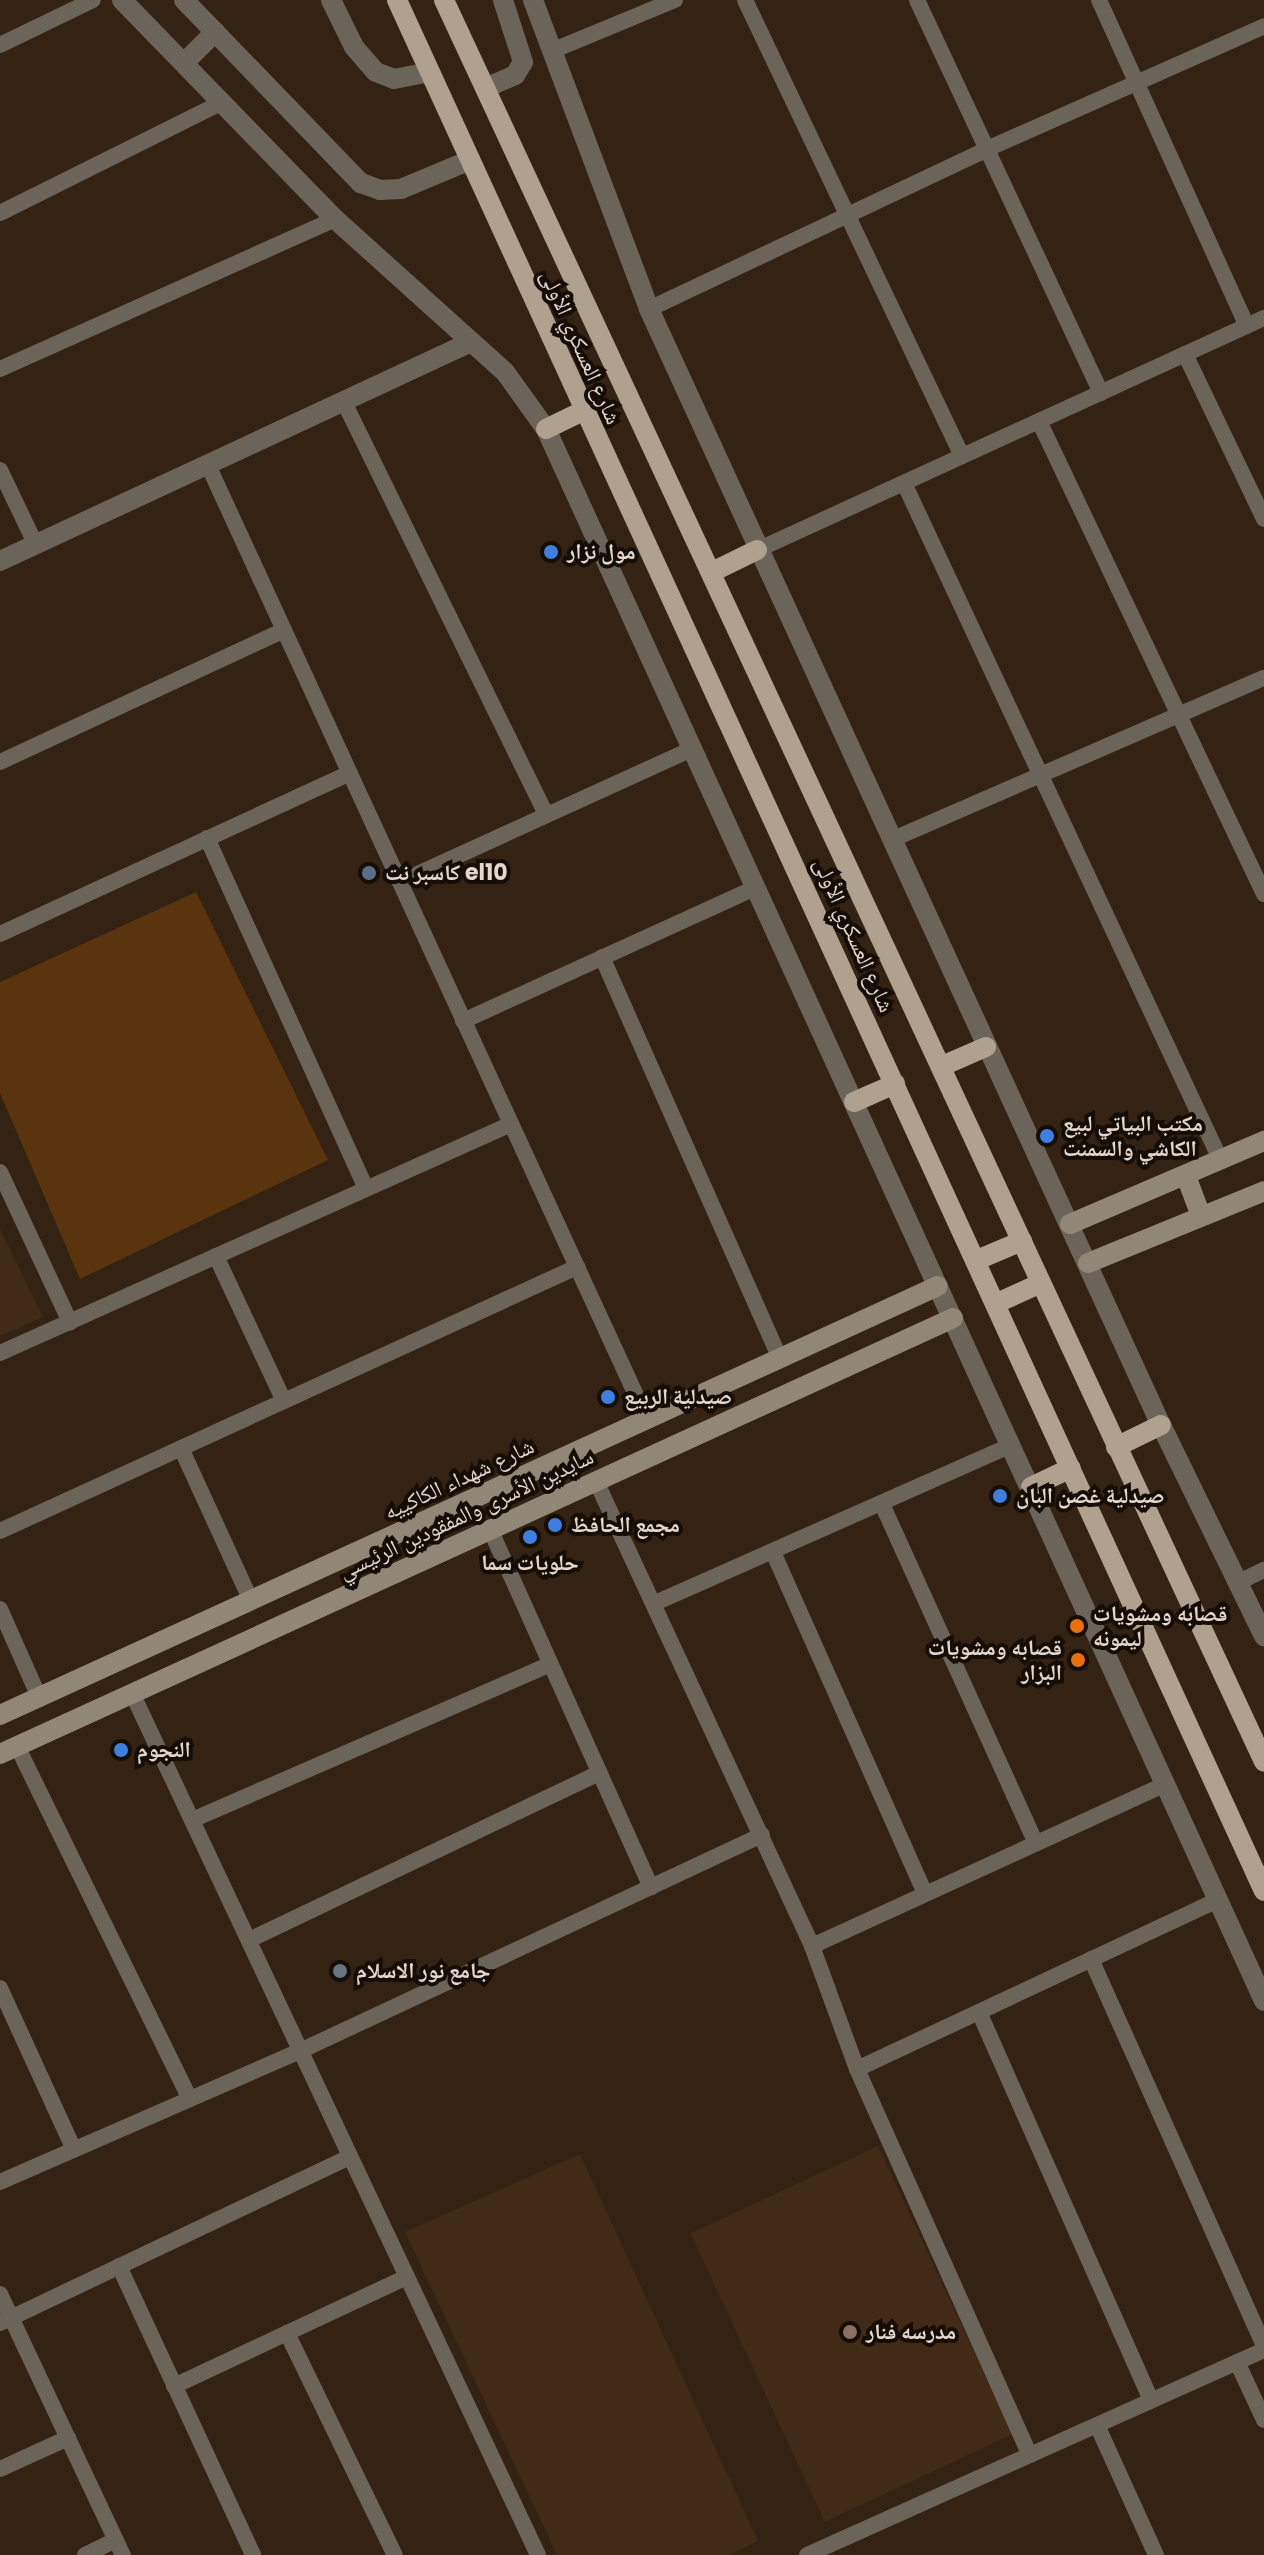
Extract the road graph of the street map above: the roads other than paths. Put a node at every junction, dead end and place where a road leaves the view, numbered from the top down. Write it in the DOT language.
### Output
graph roads {
  1 [pos="93,0"];
  2 [pos="122,0"];
  3 [pos="184,0"];
  4 [pos="331,0"];
  5 [pos="397,0"];
  6 [pos="444,0"];
  7 [pos="503,0"];
  8 [pos="533,0"];
  9 [pos="675,0"];
  10 [pos="745,0"];
  11 [pos="917,0"];
  12 [pos="1099,0"];
  13 [pos="1264,26"];
  14 [pos="215,32"];
  15 [pos="0,45"];
  16 [pos="554,50"];
  17 [pos="184,63"];
  18 [pos="429,72"];
  19 [pos="1137,81"];
  20 [pos="485,88"];
  21 [pos="223,102"];
  22 [pos="987,149"];
  23 [pos="470,160"];
  24 [pos="0,213"];
  25 [pos="851,214"];
  26 [pos="335,219"];
  27 [pos="649,309"];
  28 [pos="1264,318"];
  29 [pos="1247,326"];
  30 [pos="471,342"];
  31 [pos="1185,354"];
  32 [pos="0,369"];
  33 [pos="1101,393"];
  34 [pos="344,402"];
  35 [pos="583,411"];
  36 [pos="1039,421"];
  37 [pos="546,429"];
  38 [pos="962,456"];
  39 [pos="208,465"];
  40 [pos="0,470"];
  41 [pos="904,483"];
  42 [pos="1264,519"];
  43 [pos="36,545"];
  44 [pos="757,550"];
  45 [pos="0,561"];
  46 [pos="712,572"];
  47 [pos="284,630"];
  48 [pos="1264,678"];
  49 [pos="1181,714"];
  50 [pos="690,750"];
  51 [pos="0,762"];
  52 [pos="350,773"];
  53 [pos="1039,775"];
  54 [pos="546,815"];
  55 [pos="207,838"];
  56 [pos="891,840"];
  57 [pos="400,882"];
  58 [pos="753,889"];
  59 [pos="1264,894"];
  60 [pos="0,934"];
  61 [pos="602,957"];
  62 [pos="463,1021"];
  63 [pos="986,1047"];
  64 [pos="942,1066"];
  65 [pos="895,1084"];
  66 [pos="854,1102"];
  67 [pos="511,1124"];
  68 [pos="1264,1141"];
  69 [pos="1221,1161"];
  70 [pos="0,1172"];
  71 [pos="1186,1176"];
  72 [pos="366,1189"];
  73 [pos="1264,1191"];
  74 [pos="1201,1216"];
  75 [pos="1070,1224"];
  76 [pos="1022,1241"];
  77 [pos="216,1256"];
  78 [pos="977,1260"];
  79 [pos="1088,1263"];
  80 [pos="577,1267"];
  81 [pos="1041,1283"];
  82 [pos="938,1286"];
  83 [pos="997,1303"];
  84 [pos="953,1318"];
  85 [pos="70,1322"];
  86 [pos="0,1353"];
  87 [pos="780,1358"];
  88 [pos="284,1401"];
  89 [pos="647,1419"];
  90 [pos="1161,1425"];
  91 [pos="1012,1445"];
  92 [pos="1116,1447"];
  93 [pos="181,1448"];
  94 [pos="1071,1468"];
  95 [pos="596,1481"];
  96 [pos="1031,1487"];
  97 [pos="882,1504"];
  98 [pos="490,1529"];
  99 [pos="0,1531"];
  100 [pos="773,1552"];
  101 [pos="1264,1570"];
  102 [pos="1239,1582"];
  103 [pos="251,1601"];
  104 [pos="655,1603"];
  105 [pos="0,1609"];
  106 [pos="1264,1636"];
  107 [pos="551,1664"];
  108 [pos="132,1693"];
  109 [pos="39,1697"];
  110 [pos="0,1715"];
  111 [pos="8,1750"];
  112 [pos="1264,1762"];
  113 [pos="599,1773"];
  114 [pos="1166,1784"];
  115 [pos="192,1820"];
  116 [pos="762,1835"];
  117 [pos="1035,1841"];
  118 [pos="651,1887"];
  119 [pos="1264,1891"];
  120 [pos="925,1894"];
  121 [pos="1218,1900"];
  122 [pos="249,1940"];
  123 [pos="812,1946"];
  124 [pos="1091,1959"];
  125 [pos="0,1988"];
  126 [pos="1264,2001"];
  127 [pos="979,2012"];
  128 [pos="300,2051"];
  129 [pos="857,2069"];
  130 [pos="190,2099"];
  131 [pos="74,2150"];
  132 [pos="350,2157"];
  133 [pos="0,2182"];
  134 [pos="119,2266"];
  135 [pos="407,2277"];
  136 [pos="0,2294"];
  137 [pos="5,2320"];
  138 [pos="287,2333"];
  139 [pos="1264,2348"];
  140 [pos="1237,2362"];
  141 [pos="174,2386"];
  142 [pos="1151,2401"];
  143 [pos="1264,2420"];
  144 [pos="1097,2425"];
  145 [pos="68,2438"];
  146 [pos="1030,2455"];
  147 [pos="0,2469"];
  148 [pos="120,2548"];
  149 [pos="85,2555"];
  150 [pos="253,2555"];
  151 [pos="395,2555"];
  152 [pos="538,2555"];
  153 [pos="807,2555"];
  154 [pos="1156,2555"];
  1 -- 15 [label="street"];
  2 -- 17 [label="street"];
  3 -- 14 [label="street"];
  4 -- 18 [label="street"];
  5 -- 18 [label="main road, شارع العسكري الأولى"];
  6 -- 20 [label="main road, شارع العسكري الأولى"];
  7 -- 20 [label="street"];
  8 -- 16 [label="street"];
  9 -- 16 [label="street"];
  10 -- 25 [label="street"];
  11 -- 22 [label="street"];
  12 -- 19 [label="street"];
  13 -- 19 [label="street"];
  14 -- 17 [label="street"];
  14 -- 23 [label="street"];
  16 -- 27 [label="street"];
  17 -- 21 [label="street"];
  18 -- 23 [label="main road, شارع العسكري الأولى"];
  19 -- 22 [label="street"];
  19 -- 29 [label="street"];
  20 -- 46 [label="main road, شارع العسكري الأولى"];
  21 -- 24 [label="street"];
  21 -- 26 [label="street"];
  22 -- 25 [label="street"];
  22 -- 33 [label="street"];
  23 -- 35 [label="main road, شارع العسكري الأولى"];
  25 -- 27 [label="street"];
  25 -- 38 [label="street"];
  26 -- 30 [label="street"];
  26 -- 32 [label="street"];
  27 -- 44 [label="street"];
  28 -- 29 [label="street"];
  29 -- 31 [label="street"];
  30 -- 34 [label="street"];
  30 -- 37 [label="street"];
  31 -- 33 [label="street"];
  31 -- 42 [label="street"];
  33 -- 36 [label="street"];
  34 -- 39 [label="street"];
  34 -- 54 [label="street"];
  35 -- 37 [label="main road"];
  35 -- 65 [label="main road, شارع العسكري الأولى"];
  36 -- 38 [label="street"];
  36 -- 49 [label="street"];
  37 -- 50 [label="street"];
  38 -- 41 [label="street"];
  39 -- 43 [label="street"];
  39 -- 47 [label="street"];
  40 -- 43 [label="street"];
  41 -- 44 [label="street"];
  41 -- 53 [label="street"];
  43 -- 45 [label="street"];
  44 -- 46 [label="main road"];
  44 -- 56 [label="street"];
  46 -- 64 [label="main road, شارع العسكري الأولى"];
  47 -- 51 [label="street"];
  47 -- 52 [label="street"];
  48 -- 49 [label="street"];
  49 -- 53 [label="street"];
  49 -- 59 [label="street"];
  50 -- 54 [label="street"];
  50 -- 58 [label="street"];
  52 -- 55 [label="street"];
  52 -- 57 [label="street"];
  53 -- 56 [label="street"];
  53 -- 69 [label="street"];
  54 -- 57 [label="street"];
  55 -- 60 [label="street"];
  55 -- 72 [label="street"];
  56 -- 63 [label="street"];
  57 -- 62 [label="street"];
  58 -- 61 [label="street"];
  58 -- 66 [label="street"];
  61 -- 62 [label="street"];
  61 -- 87 [label="street"];
  62 -- 67 [label="street"];
  63 -- 64 [label="main road"];
  63 -- 75 [label="street"];
  64 -- 76 [label="main road, شارع العسكري الأولى"];
  65 -- 66 [label="main road"];
  65 -- 78 [label="main road, شارع العسكري الأولى"];
  66 -- 82 [label="street"];
  67 -- 72 [label="street"];
  67 -- 80 [label="street"];
  68 -- 69 [label="main road"];
  69 -- 71 [label="main road"];
  70 -- 85 [label="street"];
  71 -- 74 [label="main road"];
  71 -- 75 [label="main road"];
  72 -- 77 [label="street"];
  73 -- 74 [label="main road"];
  74 -- 79 [label="main road"];
  75 -- 79 [label="street"];
  76 -- 78 [label="main road"];
  76 -- 81 [label="main road, شارع العسكري الأولى"];
  77 -- 85 [label="street"];
  77 -- 88 [label="street"];
  78 -- 83 [label="main road, شارع العسكري الأولى"];
  79 -- 90 [label="street"];
  80 -- 88 [label="street"];
  80 -- 89 [label="street"];
  81 -- 83 [label="main road"];
  81 -- 92 [label="main road, شارع العسكري الأولى"];
  82 -- 84 [label="street"];
  82 -- 87 [label="main road, شارع شهداء الكاكييه"];
  83 -- 94 [label="main road, شارع العسكري الأولى"];
  84 -- 91 [label="street"];
  84 -- 95 [label="main road, سايدين الأسرى والمفقودين الرئيسي"];
  85 -- 86 [label="street"];
  87 -- 89 [label="main road, شارع شهداء الكاكييه"];
  88 -- 93 [label="street"];
  89 -- 103 [label="main road, شارع شهداء الكاكييه"];
  90 -- 92 [label="main road"];
  90 -- 102 [label="street"];
  91 -- 96 [label="street"];
  91 -- 97 [label="street"];
  92 -- 112 [label="main road, شارع العسكري الأولى"];
  93 -- 99 [label="street"];
  93 -- 103 [label="street"];
  94 -- 96 [label="main road"];
  94 -- 119 [label="main road, شارع العسكري الأولى"];
  95 -- 98 [label="main road, سايدين الأسرى والمفقودين الرئيسي"];
  95 -- 104 [label="street"];
  96 -- 114 [label="street"];
  97 -- 100 [label="street"];
  97 -- 117 [label="street"];
  98 -- 107 [label="street"];
  98 -- 108 [label="main road, سايدين الأسرى والمفقودين الرئيسي"];
  100 -- 104 [label="street"];
  100 -- 120 [label="street"];
  101 -- 102 [label="street"];
  102 -- 106 [label="street"];
  103 -- 109 [label="main road, شارع شهداء الكاكييه"];
  104 -- 116 [label="street"];
  105 -- 109 [label="street"];
  107 -- 113 [label="street"];
  107 -- 115 [label="street"];
  108 -- 111 [label="main road, سايدين الأسرى والمفقودين الرئيسي"];
  108 -- 115 [label="street"];
  109 -- 110 [label="main road, شارع شهداء الكاكييه"];
  111 -- 130 [label="street"];
  113 -- 118 [label="street"];
  113 -- 122 [label="street"];
  114 -- 117 [label="street"];
  114 -- 121 [label="street"];
  115 -- 122 [label="street"];
  116 -- 118 [label="street"];
  116 -- 123 [label="street"];
  117 -- 120 [label="street"];
  118 -- 128 [label="street"];
  120 -- 123 [label="street"];
  121 -- 124 [label="street"];
  121 -- 126 [label="street"];
  122 -- 128 [label="street"];
  123 -- 129 [label="street"];
  124 -- 127 [label="street"];
  124 -- 139 [label="street"];
  125 -- 131 [label="street"];
  127 -- 129 [label="street"];
  127 -- 142 [label="street"];
  128 -- 130 [label="street"];
  128 -- 132 [label="street"];
  129 -- 146 [label="street"];
  130 -- 131 [label="street"];
  131 -- 133 [label="street"];
  132 -- 134 [label="street"];
  132 -- 135 [label="street"];
  134 -- 137 [label="street"];
  134 -- 141 [label="street"];
  135 -- 138 [label="street"];
  135 -- 152 [label="street"];
  136 -- 137 [label="street"];
  137 -- 145 [label="street"];
  138 -- 141 [label="street"];
  138 -- 151 [label="street"];
  139 -- 140 [label="street"];
  140 -- 142 [label="street"];
  140 -- 143 [label="street"];
  141 -- 150 [label="street"];
  142 -- 144 [label="street"];
  144 -- 146 [label="street"];
  144 -- 154 [label="street"];
  145 -- 147 [label="street"];
  145 -- 148 [label="street"];
  146 -- 153 [label="street"];
  148 -- 149 [label="street"];
}
